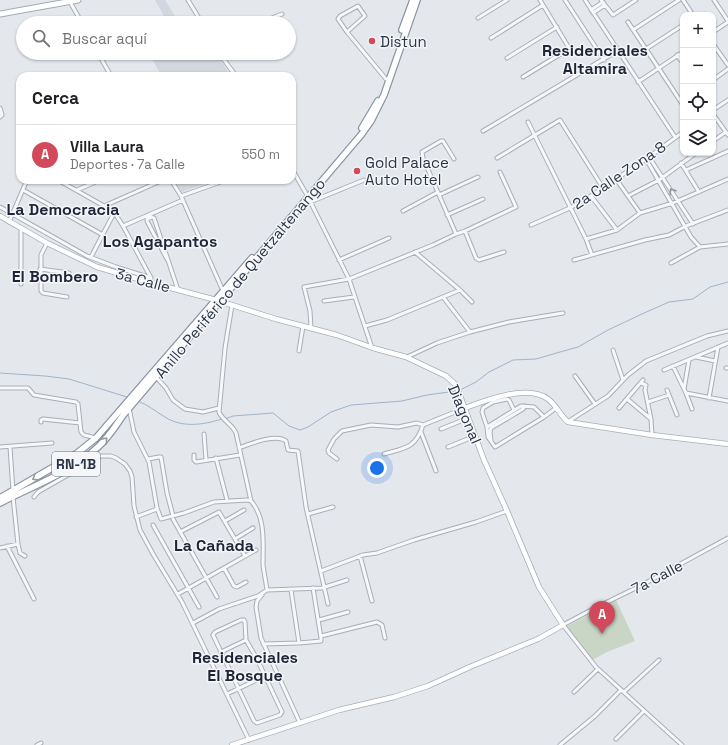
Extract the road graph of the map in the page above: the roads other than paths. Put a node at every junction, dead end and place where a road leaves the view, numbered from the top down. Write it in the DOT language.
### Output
graph roads {
  1 [pos="59,0"];
  2 [pos="78,0"];
  3 [pos="188,0"];
  4 [pos="413,0"];
  5 [pos="417,0"];
  6 [pos="507,0"];
  7 [pos="540,0"];
  8 [pos="565,0"];
  9 [pos="585,0"];
  10 [pos="636,0"];
  11 [pos="679,0"];
  12 [pos="683,0"];
  13 [pos="714,0"];
  14 [pos="632,1"];
  15 [pos="70,2"];
  16 [pos="603,2"];
  17 [pos="543,5"];
  18 [pos="0,11"];
  19 [pos="592,12"];
  20 [pos="691,12"];
  21 [pos="0,14"];
  22 [pos="282,14"];
  23 [pos="78,16"];
  24 [pos="198,16"];
  25 [pos="277,16"];
  26 [pos="478,18"];
  27 [pos="628,22"];
  28 [pos="728,22"];
  29 [pos="557,27"];
  30 [pos="680,27"];
  31 [pos="633,30"];
  32 [pos="716,30"];
  33 [pos="347,32"];
  34 [pos="491,38"];
  35 [pos="716,48"];
  36 [pos="646,49"];
  37 [pos="618,51"];
  38 [pos="680,54"];
  39 [pos="677,55"];
  40 [pos="507,58"];
  41 [pos="680,59"];
  42 [pos="102,60"];
  43 [pos="225,60"];
  44 [pos="604,60"];
  45 [pos="728,66"];
  46 [pos="658,68"];
  47 [pos="728,69"];
  48 [pos="109,72"];
  49 [pos="233,72"];
  50 [pos="523,77"];
  51 [pos="386,78"];
  52 [pos="716,78"];
  53 [pos="638,82"];
  54 [pos="680,98"];
  55 [pos="728,100"];
  56 [pos="0,108"];
  57 [pos="716,108"];
  58 [pos="0,117"];
  59 [pos="716,118"];
  60 [pos="528,122"];
  61 [pos="483,131"];
  62 [pos="727,133"];
  63 [pos="680,134"];
  64 [pos="534,135"];
  65 [pos="675,137"];
  66 [pos="716,139"];
  67 [pos="728,151"];
  68 [pos="692,156"];
  69 [pos="497,158"];
  70 [pos="648,158"];
  71 [pos="454,159"];
  72 [pos="681,163"];
  73 [pos="686,170"];
  74 [pos="500,172"];
  75 [pos="296,176"];
  76 [pos="478,177"];
  77 [pos="663,177"];
  78 [pos="616,179"];
  79 [pos="728,179"];
  80 [pos="364,180"];
  81 [pos="659,180"];
  82 [pos="26,184"];
  83 [pos="66,184"];
  84 [pos="91,184"];
  85 [pos="154,184"];
  86 [pos="174,184"];
  87 [pos="215,184"];
  88 [pos="603,188"];
  89 [pos="23,190"];
  90 [pos="77,190"];
  91 [pos="699,192"];
  92 [pos="438,193"];
  93 [pos="181,196"];
  94 [pos="591,196"];
  95 [pos="628,196"];
  96 [pos="308,198"];
  97 [pos="483,199"];
  98 [pos="183,200"];
  99 [pos="678,201"];
  100 [pos="673,203"];
  101 [pos="104,206"];
  102 [pos="0,207"];
  103 [pos="570,208"];
  104 [pos="403,210"];
  105 [pos="728,210"];
  106 [pos="114,213"];
  107 [pos="13,214"];
  108 [pos="640,214"];
  109 [pos="447,215"];
  110 [pos="0,217"];
  111 [pos="9,222"];
  112 [pos="693,224"];
  113 [pos="530,225"];
  114 [pos="123,226"];
  115 [pos="686,226"];
  116 [pos="21,229"];
  117 [pos="617,230"];
  118 [pos="465,231"];
  119 [pos="456,234"];
  120 [pos="103,235"];
  121 [pos="389,238"];
  122 [pos="586,239"];
  123 [pos="47,243"];
  124 [pos="728,244"];
  125 [pos="700,247"];
  126 [pos="415,252"];
  127 [pos="504,252"];
  128 [pos="592,254"];
  129 [pos="91,257"];
  130 [pos="167,259"];
  131 [pos="339,260"];
  132 [pos="574,260"];
  133 [pos="671,263"];
  134 [pos="40,269"];
  135 [pos="69,274"];
  136 [pos="349,279"];
  137 [pos="151,281"];
  138 [pos="21,284"];
  139 [pos="178,290"];
  140 [pos="460,290"];
  141 [pos="223,291"];
  142 [pos="67,297"];
  143 [pos="354,297"];
  144 [pos="443,297"];
  145 [pos="218,300"];
  146 [pos="324,301"];
  147 [pos="472,302"];
  148 [pos="232,305"];
  149 [pos="563,313"];
  150 [pos="303,326"];
  151 [pos="365,326"];
  152 [pos="311,328"];
  153 [pos="728,331"];
  154 [pos="470,332"];
  155 [pos="728,343"];
  156 [pos="718,347"];
  157 [pos="373,348"];
  158 [pos="613,350"];
  159 [pos="299,351"];
  160 [pos="406,357"];
  161 [pos="696,357"];
  162 [pos="689,360"];
  163 [pos="716,361"];
  164 [pos="673,366"];
  165 [pos="664,370"];
  166 [pos="575,376"];
  167 [pos="156,377"];
  168 [pos="623,380"];
  169 [pos="638,386"];
  170 [pos="0,388"];
  171 [pos="684,389"];
  172 [pos="645,390"];
  173 [pos="667,390"];
  174 [pos="686,393"];
  175 [pos="669,395"];
  176 [pos="709,398"];
  177 [pos="627,399"];
  178 [pos="133,400"];
  179 [pos="728,401"];
  180 [pos="648,402"];
  181 [pos="595,404"];
  182 [pos="525,406"];
  183 [pos="129,408"];
  184 [pos="219,408"];
  185 [pos="465,408"];
  186 [pos="556,408"];
  187 [pos="619,408"];
  188 [pos="514,410"];
  189 [pos="692,410"];
  190 [pos="677,415"];
  191 [pos="544,417"];
  192 [pos="468,418"];
  193 [pos="651,419"];
  194 [pos="41,422"];
  195 [pos="568,422"];
  196 [pos="80,423"];
  197 [pos="423,424"];
  198 [pos="487,427"];
  199 [pos="441,429"];
  200 [pos="421,432"];
  201 [pos="204,434"];
  202 [pos="652,435"];
  203 [pos="475,436"];
  204 [pos="96,438"];
  205 [pos="491,441"];
  206 [pos="52,443"];
  207 [pos="728,444"];
  208 [pos="0,447"];
  209 [pos="10,447"];
  210 [pos="448,447"];
  211 [pos="239,448"];
  212 [pos="384,454"];
  213 [pos="194,455"];
  214 [pos="240,455"];
  215 [pos="216,458"];
  216 [pos="148,459"];
  217 [pos="337,459"];
  218 [pos="206,460"];
  219 [pos="436,471"];
  220 [pos="33,487"];
  221 [pos="38,492"];
  222 [pos="13,493"];
  223 [pos="34,497"];
  224 [pos="0,498"];
  225 [pos="227,500"];
  226 [pos="251,501"];
  227 [pos="0,502"];
  228 [pos="333,507"];
  229 [pos="157,509"];
  230 [pos="244,510"];
  231 [pos="507,511"];
  232 [pos="308,514"];
  233 [pos="136,517"];
  234 [pos="173,518"];
  235 [pos="225,521"];
  236 [pos="153,525"];
  237 [pos="253,528"];
  238 [pos="180,532"];
  239 [pos="728,538"];
  240 [pos="235,539"];
  241 [pos="18,544"];
  242 [pos="7,546"];
  243 [pos="0,548"];
  244 [pos="256,550"];
  245 [pos="25,556"];
  246 [pos="244,556"];
  247 [pos="360,556"];
  248 [pos="224,568"];
  249 [pos="321,571"];
  250 [pos="206,578"];
  251 [pos="347,580"];
  252 [pos="246,582"];
  253 [pos="325,587"];
  254 [pos="188,588"];
  255 [pos="313,588"];
  256 [pos="267,590"];
  257 [pos="291,590"];
  258 [pos="264,593"];
  259 [pos="178,594"];
  260 [pos="217,597"];
  261 [pos="34,599"];
  262 [pos="372,601"];
  263 [pos="328,604"];
  264 [pos="199,607"];
  265 [pos="348,612"];
  266 [pos="319,620"];
  267 [pos="193,623"];
  268 [pos="563,626"];
  269 [pos="321,636"];
  270 [pos="385,638"];
  271 [pos="246,640"];
  272 [pos="299,643"];
  273 [pos="263,644"];
  274 [pos="221,652"];
  275 [pos="659,660"];
  276 [pos="598,669"];
  277 [pos="265,676"];
  278 [pos="238,689"];
  279 [pos="622,691"];
  280 [pos="574,692"];
  281 [pos="227,694"];
  282 [pos="644,711"];
  283 [pos="300,723"];
  284 [pos="616,739"];
  285 [pos="249,740"];
  286 [pos="232,745"];
  287 [pos="560,745"];
  288 [pos="682,745"];
  1 -- 18 [label="main road"];
  2 -- 15 [label="main road"];
  3 -- 24 [label="street"];
  4 -- 51 [label="highway, Anillo Periférico de Quetzaltenango / RN-1B"];
  5 -- 96 [label="highway, Anillo Periférico de Quetzaltenango / RN-1B"];
  6 -- 26 [label="street"];
  7 -- 17 [label="street"];
  8 -- 44 [label="street"];
  9 -- 19 [label="street"];
  10 -- 14 [label="street"];
  11 -- 31 [label="street"];
  12 -- 20 [label="street"];
  13 -- 28 [label="street"];
  14 -- 16 [label="street"];
  15 -- 21 [label="main road"];
  15 -- 23 [label="street"];
  16 -- 19 [label="street"];
  17 -- 29 [label="street"];
  17 -- 34 [label="street"];
  19 -- 37 [label="street"];
  22 -- 25 [label="street"];
  27 -- 31 [label="street"];
  28 -- 32 [label="street"];
  29 -- 40 [label="street"];
  29 -- 50 [label="street"];
  30 -- 36 [label="street"];
  31 -- 36 [label="street"];
  33 -- 33 [label="street"];
  33 -- 51 [label="street"];
  35 -- 45 [label="street"];
  36 -- 46 [label="street"];
  37 -- 44 [label="street"];
  37 -- 53 [label="street"];
  38 -- 39 [label="street"];
  39 -- 41 [label="street"];
  39 -- 46 [label="street"];
  42 -- 48 [label="street"];
  43 -- 49 [label="street"];
  44 -- 61 [label="street"];
  46 -- 53 [label="street"];
  46 -- 54 [label="street"];
  47 -- 52 [label="street"];
  51 -- 96 [label="highway, Anillo Periférico de Quetzaltenango / RN-1B"];
  53 -- 65 [label="street"];
  55 -- 57 [label="street"];
  56 -- 58 [label="street"];
  59 -- 62 [label="street"];
  60 -- 64 [label="street"];
  62 -- 66 [label="street"];
  63 -- 65 [label="street, 2a Calle Zona 8"];
  64 -- 69 [label="street"];
  64 -- 88 [label="street"];
  64 -- 103 [label="street"];
  65 -- 70 [label="street, 2a Calle Zona 8"];
  67 -- 73 [label="street"];
  68 -- 72 [label="street"];
  70 -- 77 [label="street"];
  70 -- 78 [label="street, 2a Calle Zona 8"];
  70 -- 81 [label="street"];
  71 -- 92 [label="street"];
  72 -- 73 [label="street"];
  72 -- 77 [label="street"];
  73 -- 91 [label="street"];
  74 -- 118 [label="street"];
  75 -- 96 [label="street"];
  76 -- 92 [label="street"];
  77 -- 81 [label="street"];
  99 -- 77 [label="street, one-way"];
  78 -- 88 [label="street, 2a Calle Zona 8"];
  78 -- 95 [label="street"];
  79 -- 91 [label="street"];
  80 -- 96 [label="street"];
  81 -- 95 [label="street"];
  81 -- 100 [label="street"];
  82 -- 89 [label="street"];
  83 -- 90 [label="street"];
  84 -- 90 [label="street"];
  85 -- 101 [label="street"];
  86 -- 93 [label="street"];
  87 -- 93 [label="street"];
  88 -- 94 [label="street, 2a Calle Zona 8"];
  89 -- 107 [label="street"];
  89 -- 120 [label="street"];
  90 -- 101 [label="street"];
  91 -- 99 [label="street"];
  92 -- 104 [label="street"];
  92 -- 109 [label="street"];
  93 -- 98 [label="street"];
  94 -- 103 [label="street, 2a Calle Zona 8"];
  94 -- 117 [label="street"];
  95 -- 108 [label="street"];
  96 -- 131 [label="street"];
  96 -- 141 [label="highway, Anillo Periférico de Quetzaltenango / RN-1B"];
  96 -- 145 [label="highway, Anillo Periférico de Quetzaltenango / RN-1B"];
  97 -- 109 [label="street"];
  98 -- 114 [label="street"];
  98 -- 141 [label="street"];
  99 -- 100 [label="street"];
  99 -- 112 [label="street"];
  100 -- 108 [label="street"];
  100 -- 115 [label="street"];
  101 -- 106 [label="street"];
  102 -- 107 [label="street, 3a Calle"];
  103 -- 113 [label="street, 2a Calle Zona 8"];
  103 -- 122 [label="street"];
  105 -- 112 [label="street"];
  106 -- 114 [label="street"];
  106 -- 120 [label="street"];
  107 -- 111 [label="street"];
  107 -- 129 [label="street, 3a Calle"];
  108 -- 117 [label="street"];
  109 -- 119 [label="street"];
  110 -- 111 [label="street, 3a Calle"];
  111 -- 116 [label="street, 3a Calle"];
  112 -- 115 [label="street"];
  114 -- 137 [label="street"];
  115 -- 125 [label="street"];
  115 -- 128 [label="street"];
  116 -- 123 [label="street, 3a Calle"];
  116 -- 138 [label="street"];
  117 -- 122 [label="street"];
  118 -- 119 [label="street"];
  118 -- 127 [label="street"];
  119 -- 126 [label="street"];
  120 -- 129 [label="street"];
  121 -- 131 [label="street"];
  122 -- 128 [label="street"];
  123 -- 134 [label="street"];
  123 -- 137 [label="street, 3a Calle"];
  124 -- 125 [label="street"];
  125 -- 133 [label="street"];
  126 -- 136 [label="street"];
  126 -- 140 [label="street"];
  128 -- 132 [label="street"];
  129 -- 137 [label="street, 3a Calle"];
  130 -- 130 [label="street"];
  130 -- 139 [label="street"];
  131 -- 136 [label="street"];
  134 -- 135 [label="street"];
  134 -- 142 [label="street"];
  136 -- 143 [label="street"];
  136 -- 152 [label="street"];
  137 -- 139 [label="street, 3a Calle"];
  139 -- 145 [label="street, 3a Calle"];
  140 -- 144 [label="street"];
  140 -- 147 [label="street"];
  141 -- 145 [label="highway, Anillo Periférico de Quetzaltenango / RN-1B"];
  143 -- 146 [label="street"];
  143 -- 151 [label="street"];
  144 -- 151 [label="street"];
  144 -- 154 [label="street"];
  145 -- 148 [label="street, Diagonal"];
  145 -- 167 [label="highway, Anillo Periférico de Quetzaltenango / RN-1B"];
  145 -- 178 [label="highway, Anillo Periférico de Quetzaltenango / RN-1B"];
  148 -- 150 [label="street, Diagonal"];
  148 -- 184 [label="street"];
  149 -- 154 [label="street"];
  150 -- 152 [label="street, Diagonal"];
  150 -- 159 [label="street"];
  151 -- 157 [label="street"];
  152 -- 157 [label="street, Diagonal"];
  153 -- 168 [label="street"];
  154 -- 160 [label="street"];
  155 -- 156 [label="street"];
  156 -- 161 [label="street"];
  156 -- 163 [label="street"];
  157 -- 160 [label="street, Diagonal"];
  158 -- 168 [label="street"];
  160 -- 185 [label="street, Diagonal"];
  161 -- 162 [label="street"];
  161 -- 163 [label="street"];
  162 -- 164 [label="street"];
  162 -- 171 [label="street"];
  163 -- 176 [label="street"];
  164 -- 165 [label="street"];
  164 -- 171 [label="street"];
  166 -- 181 [label="street"];
  167 -- 178 [label="highway, Anillo Periférico de Quetzaltenango / RN-1B"];
  167 -- 184 [label="street"];
  168 -- 181 [label="street"];
  169 -- 172 [label="street"];
  169 -- 172 [label="street"];
  169 -- 177 [label="street"];
  170 -- 196 [label="street"];
  171 -- 174 [label="street"];
  172 -- 180 [label="street"];
  173 -- 175 [label="street"];
  174 -- 176 [label="street"];
  174 -- 189 [label="street"];
  175 -- 180 [label="street"];
  175 -- 190 [label="street"];
  176 -- 179 [label="street"];
  177 -- 187 [label="street"];
  177 -- 193 [label="street"];
  178 -- 183 [label="highway, Anillo Periférico de Quetzaltenango / RN-1B"];
  178 -- 204 [label="highway, Anillo Periférico de Quetzaltenango / RN-1B"];
  180 -- 193 [label="street"];
  181 -- 195 [label="street"];
  182 -- 188 [label="street"];
  182 -- 191 [label="street"];
  182 -- 205 [label="street"];
  183 -- 216 [label="street"];
  220 -- 183 [label="highway, Anillo Periférico de Quetzaltenango / RN-1B, one-way"];
  184 -- 211 [label="street"];
  185 -- 186 [label="street"];
  185 -- 192 [label="street, Diagonal"];
  185 -- 197 [label="street"];
  186 -- 191 [label="street"];
  186 -- 195 [label="street"];
  188 -- 198 [label="street"];
  188 -- 198 [label="street"];
  191 -- 205 [label="street"];
  192 -- 199 [label="street"];
  192 -- 203 [label="street, Diagonal"];
  193 -- 202 [label="street"];
  194 -- 196 [label="street"];
  195 -- 202 [label="street"];
  196 -- 204 [label="street"];
  197 -- 200 [label="street"];
  197 -- 217 [label="street"];
  198 -- 205 [label="street"];
  200 -- 212 [label="street"];
  200 -- 219 [label="street"];
  201 -- 218 [label="street"];
  202 -- 207 [label="street"];
  203 -- 210 [label="street"];
  203 -- 231 [label="street, Diagonal"];
  204 -- 222 [label="highway, Anillo Periférico de Quetzaltenango / RN-1B, one-way"];
  206 -- 209 [label="street"];
  208 -- 209 [label="street"];
  209 -- 222 [label="street"];
  211 -- 214 [label="street"];
  211 -- 232 [label="street"];
  213 -- 218 [label="street"];
  214 -- 215 [label="street"];
  214 -- 226 [label="street"];
  215 -- 218 [label="street"];
  215 -- 225 [label="street"];
  216 -- 229 [label="street"];
  216 -- 234 [label="street"];
  220 -- 221 [label="street"];
  220 -- 222 [label="highway, Anillo Periférico de Quetzaltenango / RN-1B"];
  221 -- 223 [label="street"];
  221 -- 233 [label="street"];
  222 -- 224 [label="highway, Anillo Periférico de Quetzaltenango / RN-1B"];
  222 -- 227 [label="highway, Anillo Periférico de Quetzaltenango / RN-1B"];
  222 -- 241 [label="street"];
  225 -- 226 [label="street"];
  225 -- 234 [label="street"];
  226 -- 256 [label="street"];
  228 -- 232 [label="street"];
  229 -- 233 [label="street"];
  229 -- 234 [label="street"];
  230 -- 235 [label="street"];
  231 -- 247 [label="street"];
  231 -- 268 [label="street, Diagonal"];
  232 -- 249 [label="street"];
  233 -- 259 [label="street"];
  234 -- 238 [label="street"];
  235 -- 238 [label="street"];
  235 -- 240 [label="street"];
  236 -- 254 [label="street"];
  237 -- 240 [label="street"];
  238 -- 250 [label="street"];
  239 -- 268 [label="street, 7a Calle"];
  240 -- 246 [label="street"];
  241 -- 242 [label="street"];
  241 -- 245 [label="street"];
  242 -- 243 [label="street"];
  242 -- 261 [label="street"];
  244 -- 246 [label="street"];
  246 -- 248 [label="street"];
  247 -- 249 [label="street"];
  247 -- 262 [label="street"];
  248 -- 250 [label="street"];
  248 -- 252 [label="street"];
  249 -- 253 [label="street"];
  250 -- 254 [label="street"];
  250 -- 260 [label="street"];
  251 -- 253 [label="street"];
  253 -- 255 [label="street"];
  253 -- 263 [label="street"];
  254 -- 259 [label="street"];
  254 -- 264 [label="street"];
  255 -- 257 [label="street"];
  255 -- 266 [label="street"];
  256 -- 257 [label="street"];
  256 -- 258 [label="street"];
  257 -- 272 [label="street"];
  258 -- 267 [label="street"];
  258 -- 273 [label="street"];
  259 -- 267 [label="street"];
  265 -- 266 [label="street"];
  266 -- 269 [label="street"];
  267 -- 281 [label="street"];
  268 -- 276 [label="street"];
  268 -- 283 [label="street"];
  269 -- 270 [label="street"];
  269 -- 272 [label="street"];
  271 -- 274 [label="street"];
  271 -- 274 [label="street"];
  271 -- 277 [label="street"];
  272 -- 273 [label="street"];
  273 -- 283 [label="street"];
  274 -- 278 [label="street"];
  275 -- 279 [label="street"];
  276 -- 279 [label="street"];
  276 -- 280 [label="street"];
  277 -- 278 [label="street"];
  277 -- 278 [label="street"];
  278 -- 281 [label="street"];
  279 -- 282 [label="street"];
  279 -- 287 [label="street"];
  281 -- 285 [label="street"];
  282 -- 284 [label="street"];
  282 -- 288 [label="street"];
  283 -- 285 [label="street"];
  285 -- 286 [label="street"];
}
